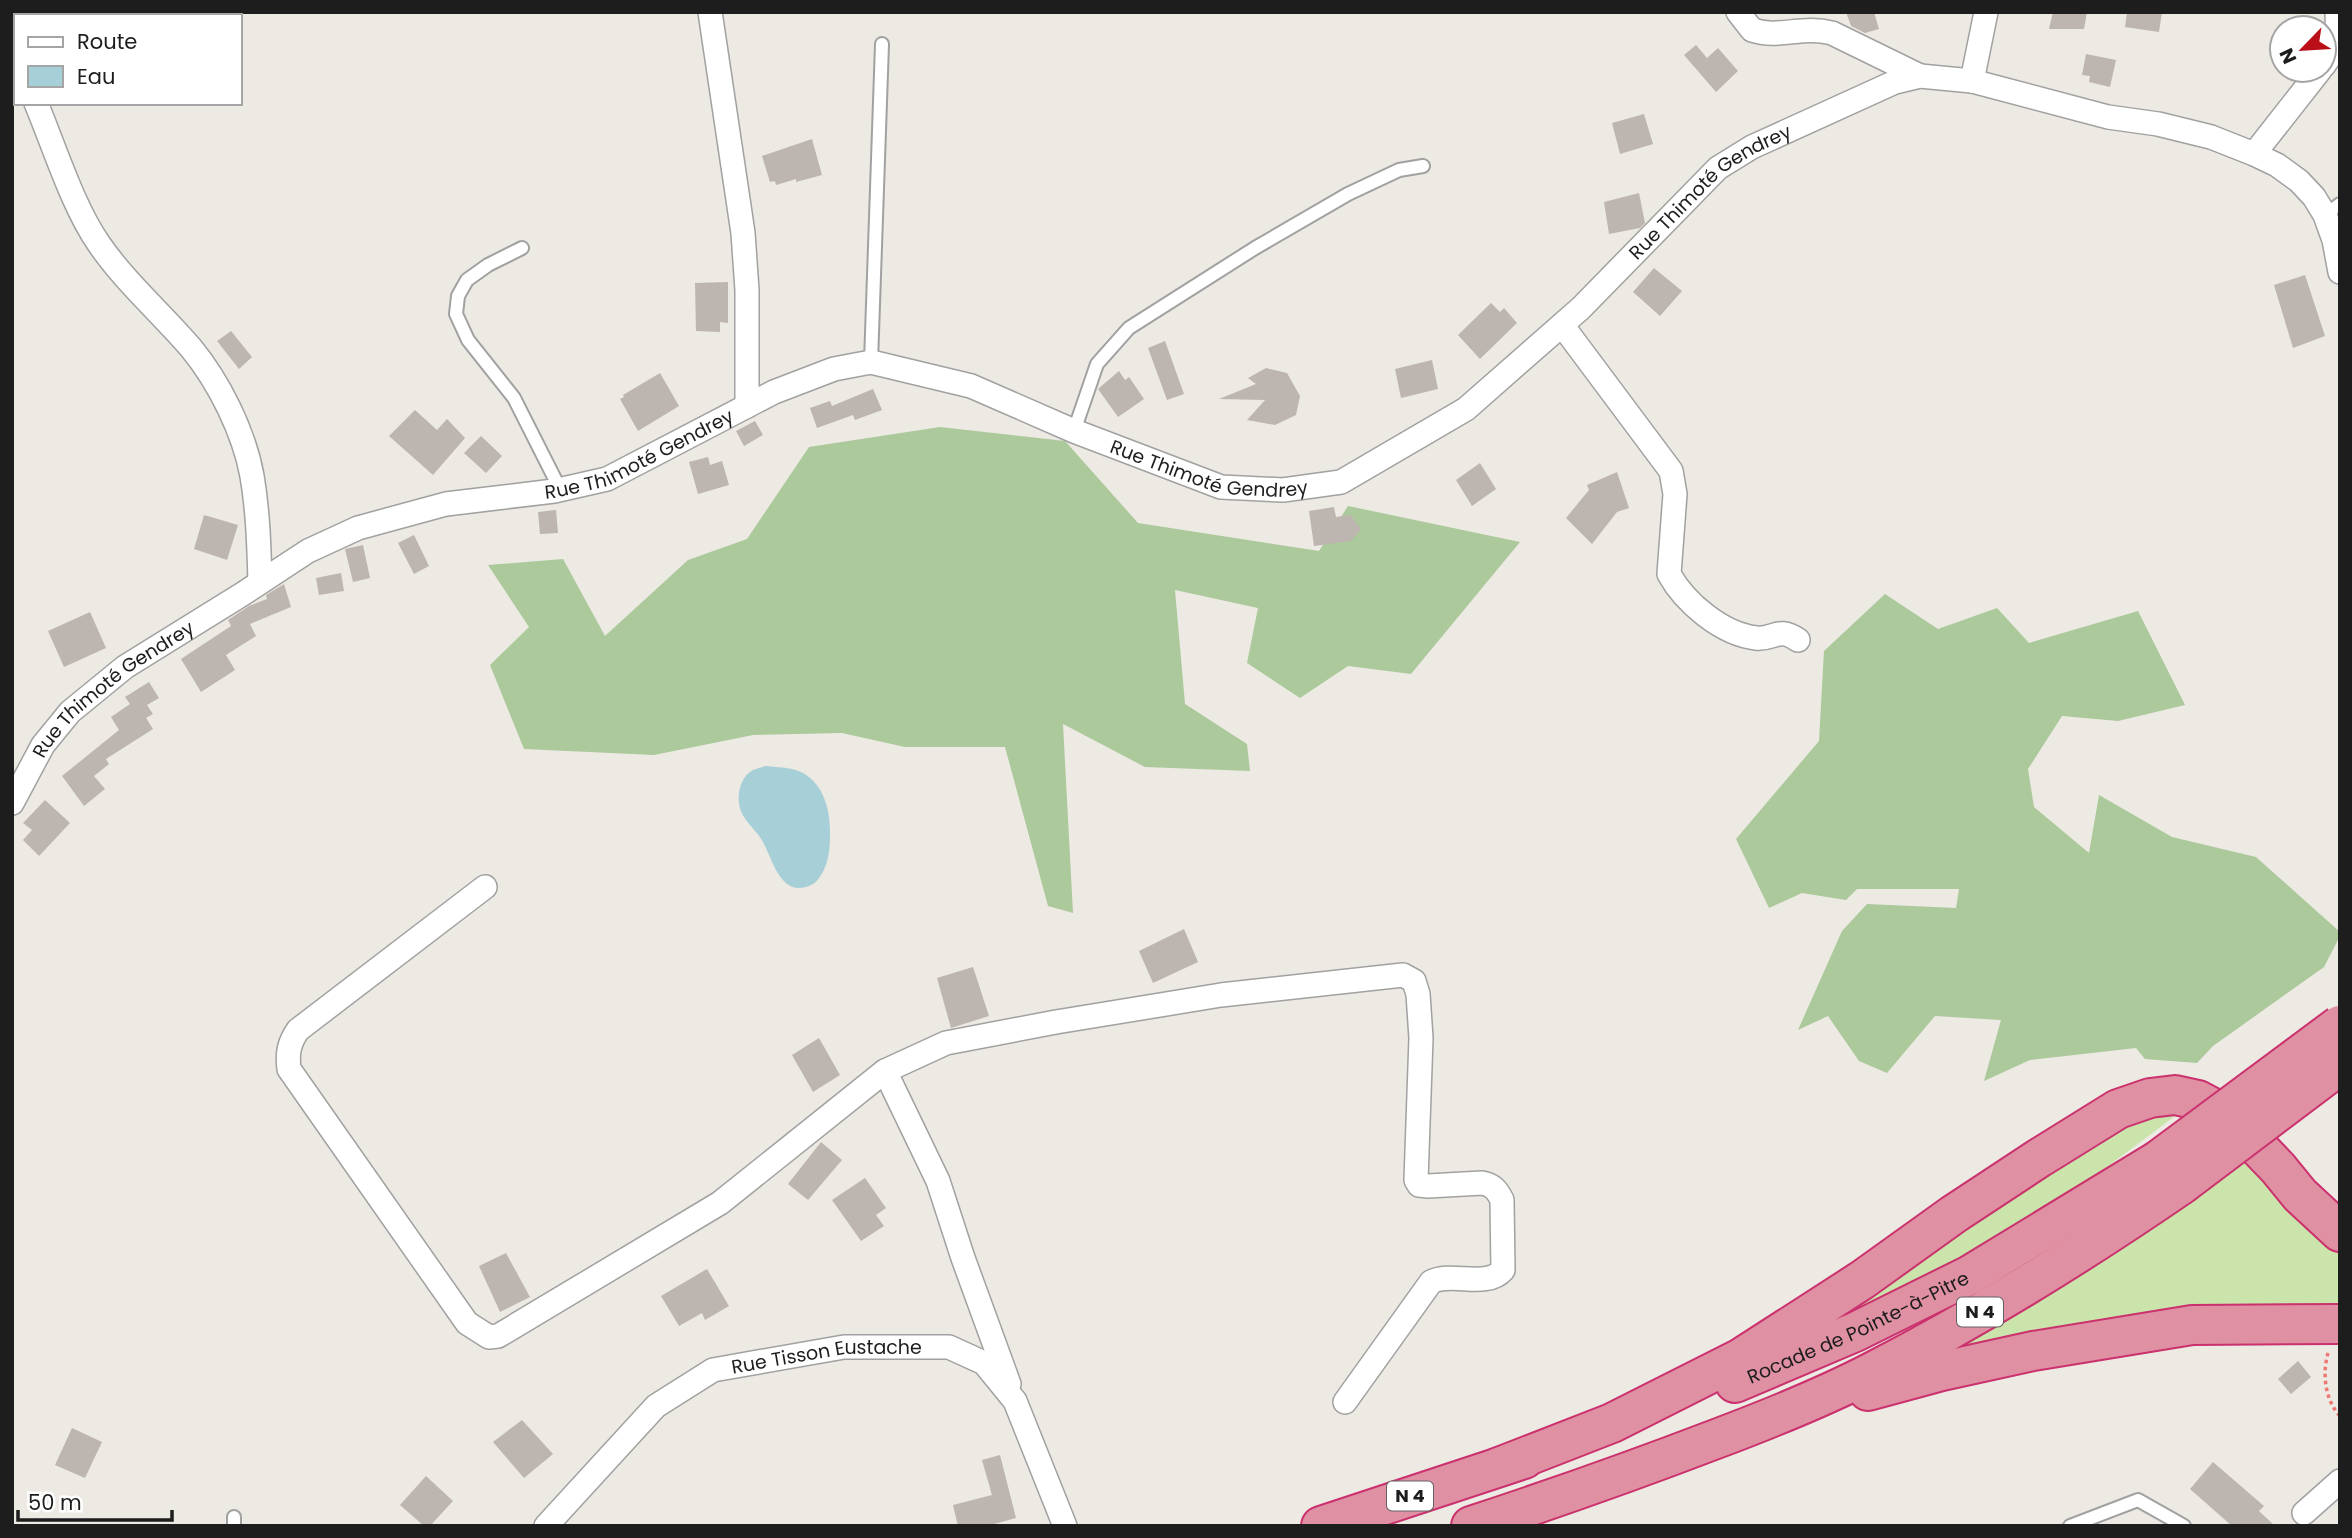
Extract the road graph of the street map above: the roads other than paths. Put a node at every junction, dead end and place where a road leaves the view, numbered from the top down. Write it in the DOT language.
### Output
graph roads {
  1 [pos="710,12"];
  2 [pos="1738,12"];
  3 [pos="1986,12"];
  4 [pos="882,44"];
  5 [pos="1920,76"];
  6 [pos="1972,81"];
  7 [pos="2309,84"];
  8 [pos="37,105"];
  9 [pos="2254,154"];
  10 [pos="1423,166"];
  11 [pos="2333,210"];
  12 [pos="522,247"];
  13 [pos="2340,272"];
  14 [pos="1562,325"];
  15 [pos="871,362"];
  16 [pos="747,406"];
  17 [pos="1074,431"];
  18 [pos="561,489"];
  19 [pos="261,582"];
  20 [pos="1798,640"];
  21 [pos="12,803"];
  22 [pos="485,887"];
  23 [pos="2340,1025"];
  24 [pos="2340,1065"];
  25 [pos="885,1072"];
  26 [pos="2169,1173"];
  27 [pos="2340,1232"];
  28 [pos="2334,1337"];
  29 [pos="1015,1401"];
  30 [pos="1345,1402"];
  31 [pos="1769,1419"];
  32 [pos="1499,1467"];
  33 [pos="2340,1481"];
  34 [pos="2304,1513"];
  35 [pos="546,1526"];
  36 [pos="1065,1526"];
  37 [pos="1321,1526"];
  38 [pos="1471,1526"];
  39 [pos="2070,1526"];
  40 [pos="2184,1526"];
  1 -- 16 [label="street"];
  2 -- 5 [label="street"];
  3 -- 6 [label="street"];
  4 -- 15 [label="lane"];
  5 -- 6 [label="street, Rue Thimoté Gendrey"];
  5 -- 14 [label="street, Rue Thimoté Gendrey"];
  6 -- 9 [label="street, Rue Thimoté Gendrey"];
  7 -- 9 [label="street"];
  8 -- 19 [label="street"];
  9 -- 11 [label="street, Rue Thimoté Gendrey"];
  10 -- 17 [label="lane"];
  11 -- 13 [label="street, Rue Thimoté Gendrey"];
  12 -- 18 [label="lane"];
  14 -- 17 [label="street, Rue Thimoté Gendrey"];
  14 -- 20 [label="street"];
  15 -- 16 [label="street, Rue Thimoté Gendrey"];
  15 -- 17 [label="street, Rue Thimoté Gendrey"];
  16 -- 18 [label="street, Rue Thimoté Gendrey"];
  18 -- 19 [label="street, Rue Thimoté Gendrey"];
  19 -- 21 [label="street, Rue Thimoté Gendrey"];
  22 -- 25 [label="street"];
  23 -- 26 [label="highway, Rocade de Pointe-à-Pitre / N 4, bridge"];
  24 -- 26 [label="highway, Rocade de Pointe-à-Pitre / N 4, bridge"];
  25 -- 29 [label="street"];
  25 -- 30 [label="street"];
  26 -- 31 [label="highway, Rocade de Pointe-à-Pitre / N 4"];
  26 -- 32 [label="highway, Rocade de Pointe-à-Pitre / N 4"];
  27 -- 32 [label="highway"];
  28 -- 31 [label="highway"];
  29 -- 35 [label="street, Rue Tisson Eustache"];
  29 -- 36 [label="street, Rue Tisson Eustache"];
  31 -- 38 [label="highway, Rocade de Pointe-à-Pitre / N 4"];
  32 -- 37 [label="highway, Rocade de Pointe-à-Pitre / N 4"];
  33 -- 34 [label="street"];
  39 -- 40 [label="lane"];
}
